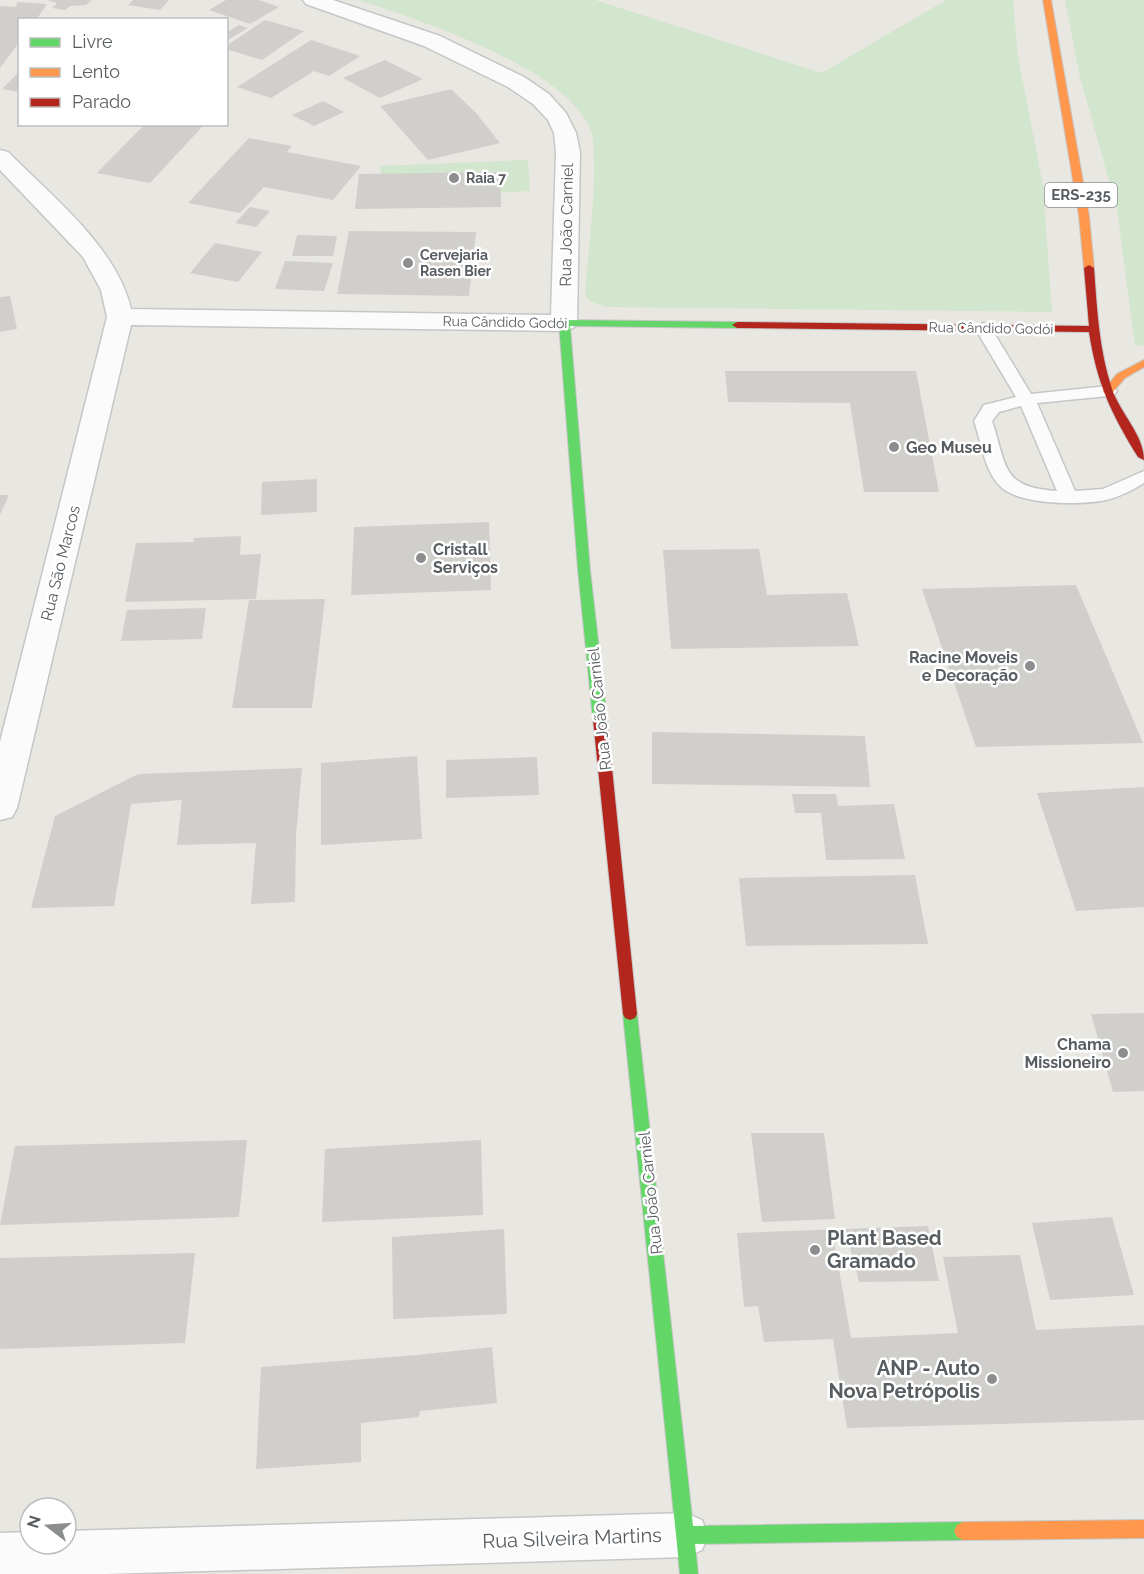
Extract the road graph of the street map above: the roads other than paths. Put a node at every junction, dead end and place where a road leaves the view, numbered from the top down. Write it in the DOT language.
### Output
graph roads {
  1 [pos="313,0"];
  2 [pos="1047,0"];
  3 [pos="0,157"];
  4 [pos="120,317"];
  5 [pos="564,323"];
  6 [pos="983,328"];
  7 [pos="1094,329"];
  8 [pos="1144,363"];
  9 [pos="1108,391"];
  10 [pos="1027,401"];
  11 [pos="1144,457"];
  12 [pos="1144,476"];
  13 [pos="1069,496"];
  14 [pos="0,808"];
  15 [pos="1144,1529"];
  16 [pos="687,1554"];
  17 [pos="0,1555"];
  1 -- 5 [label="street, Rua João Carniel"];
  2 -- 7 [label="street, ERS-235"];
  3 -- 4 [label="street"];
  4 -- 5 [label="street, Rua Cândido Godói"];
  4 -- 14 [label="street, Rua São Marcos"];
  5 -- 6 [label="street, Rua Cândido Godói"];
  5 -- 16 [label="street, Rua João Carniel"];
  6 -- 7 [label="street, Rua Cândido Godói"];
  6 -- 10 [label="lane"];
  7 -- 9 [label="street, ERS-235"];
  8 -- 9 [label="street"];
  9 -- 10 [label="lane"];
  9 -- 11 [label="street, ERS-235"];
  10 -- 13 [label="lane"];
  10 -- 13 [label="lane"];
  12 -- 13 [label="lane"];
  15 -- 16 [label="street, Rua Silveira Martins"];
  16 -- 17 [label="street, Rua Silveira Martins"];
}
